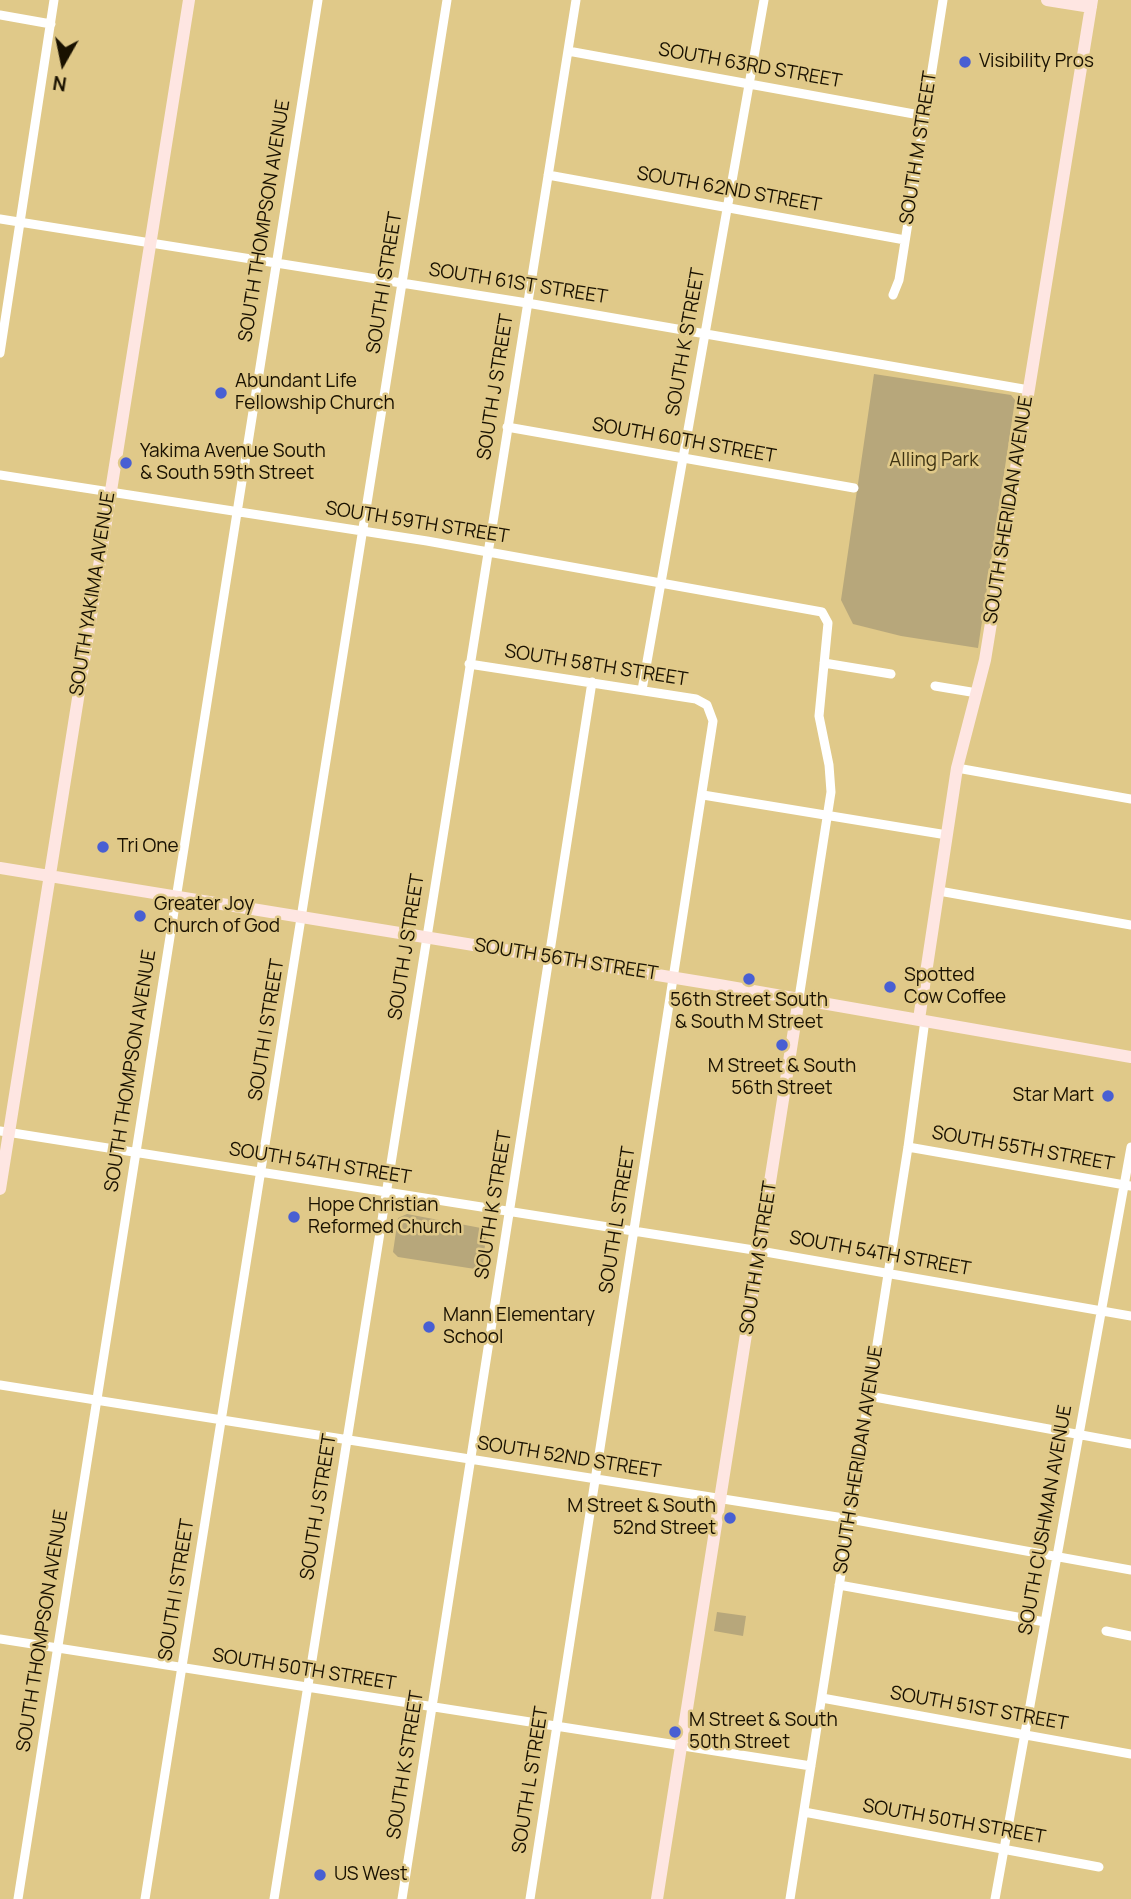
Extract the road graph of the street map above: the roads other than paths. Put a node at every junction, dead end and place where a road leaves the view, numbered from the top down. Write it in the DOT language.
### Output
graph roads {
  1 [pos="54,0"];
  2 [pos="189,0"];
  3 [pos="318,0"];
  4 [pos="447,0"];
  5 [pos="576,0"];
  6 [pos="764,0"];
  7 [pos="943,0"];
  8 [pos="1047,0"];
  9 [pos="1091,3"];
  10 [pos="0,15"];
  11 [pos="51,24"];
  12 [pos="568,51"];
  13 [pos="750,83"];
  14 [pos="925,116"];
  15 [pos="548,175"];
  16 [pos="728,208"];
  17 [pos="0,219"];
  18 [pos="20,222"];
  19 [pos="905,240"];
  20 [pos="150,244"];
  21 [pos="276,264"];
  22 [pos="403,283"];
  23 [pos="892,295"];
  24 [pos="527,303"];
  25 [pos="705,334"];
  26 [pos="0,350"];
  27 [pos="1029,390"];
  28 [pos="507,427"];
  29 [pos="683,459"];
  30 [pos="0,475"];
  31 [pos="854,488"];
  32 [pos="109,493"];
  33 [pos="238,513"];
  34 [pos="364,533"];
  35 [pos="488,552"];
  36 [pos="660,583"];
  37 [pos="826,616"];
  38 [pos="824,663"];
  39 [pos="469,664"];
  40 [pos="891,674"];
  41 [pos="592,682"];
  42 [pos="935,686"];
  43 [pos="642,690"];
  44 [pos="977,693"];
  45 [pos="711,712"];
  46 [pos="957,768"];
  47 [pos="703,795"];
  48 [pos="1131,799"];
  49 [pos="828,815"];
  50 [pos="947,835"];
  51 [pos="0,867"];
  52 [pos="50,876"];
  53 [pos="939,891"];
  54 [pos="176,897"];
  55 [pos="303,918"];
  56 [pos="1131,925"];
  57 [pos="425,937"];
  58 [pos="550,957"];
  59 [pos="673,978"];
  60 [pos="799,998"];
  61 [pos="922,1020"];
  62 [pos="1131,1057"];
  63 [pos="5,1131"];
  64 [pos="908,1147"];
  65 [pos="1131,1147"];
  66 [pos="136,1152"];
  67 [pos="262,1172"];
  68 [pos="1128,1186"];
  69 [pos="0,1189"];
  70 [pos="386,1194"];
  71 [pos="510,1212"];
  72 [pos="635,1232"];
  73 [pos="760,1251"];
  74 [pos="888,1272"];
  75 [pos="1102,1310"];
  76 [pos="1131,1316"];
  77 [pos="0,1385"];
  78 [pos="869,1396"];
  79 [pos="97,1401"];
  80 [pos="222,1421"];
  81 [pos="1079,1435"];
  82 [pos="347,1441"];
  83 [pos="1131,1444"];
  84 [pos="471,1460"];
  85 [pos="596,1479"];
  86 [pos="721,1499"];
  87 [pos="850,1519"];
  88 [pos="1057,1556"];
  89 [pos="1131,1570"];
  90 [pos="839,1585"];
  91 [pos="1045,1622"];
  92 [pos="1107,1631"];
  93 [pos="1131,1636"];
  94 [pos="0,1639"];
  95 [pos="58,1648"];
  96 [pos="182,1669"];
  97 [pos="307,1688"];
  98 [pos="822,1698"];
  99 [pos="432,1707"];
  100 [pos="556,1727"];
  101 [pos="1025,1735"];
  102 [pos="682,1746"];
  103 [pos="1131,1754"];
  104 [pos="811,1766"];
  105 [pos="804,1812"];
  106 [pos="1004,1849"];
  107 [pos="1099,1867"];
  108 [pos="18,1899"];
  109 [pos="145,1899"];
  110 [pos="274,1899"];
  111 [pos="402,1899"];
  112 [pos="530,1899"];
  113 [pos="657,1899"];
  114 [pos="790,1899"];
  115 [pos="995,1899"];
  1 -- 11 [label="street"];
  2 -- 20 [label="main road, SOUTH YAKIMA AVENUE"];
  3 -- 21 [label="street, SOUTH THOMPSON AVENUE"];
  4 -- 22 [label="street, SOUTH I STREET"];
  5 -- 12 [label="street, SOUTH J STREET"];
  6 -- 13 [label="street, SOUTH K STREET"];
  7 -- 14 [label="street, SOUTH M STREET"];
  8 -- 9 [label="main road"];
  9 -- 27 [label="main road, SOUTH SHERIDAN AVENUE"];
  10 -- 11 [label="street"];
  11 -- 18 [label="street"];
  12 -- 13 [label="street, SOUTH 63RD STREET"];
  12 -- 15 [label="street, SOUTH J STREET"];
  13 -- 14 [label="street, SOUTH 63RD STREET"];
  13 -- 16 [label="street, SOUTH K STREET"];
  14 -- 19 [label="street, SOUTH M STREET"];
  15 -- 16 [label="street, SOUTH 62ND STREET"];
  15 -- 24 [label="street, SOUTH J STREET"];
  16 -- 19 [label="street, SOUTH 62ND STREET"];
  16 -- 25 [label="street, SOUTH K STREET"];
  17 -- 18 [label="street, SOUTH 61ST STREET"];
  18 -- 20 [label="street, SOUTH 61ST STREET"];
  18 -- 26 [label="street"];
  19 -- 23 [label="street, SOUTH M STREET"];
  20 -- 21 [label="street, SOUTH 61ST STREET"];
  20 -- 32 [label="main road, SOUTH YAKIMA AVENUE"];
  21 -- 22 [label="street, SOUTH 61ST STREET"];
  21 -- 33 [label="street, SOUTH THOMPSON AVENUE"];
  22 -- 24 [label="street, SOUTH 61ST STREET"];
  22 -- 34 [label="street, SOUTH I STREET"];
  24 -- 25 [label="street, SOUTH 61ST STREET"];
  24 -- 28 [label="street, SOUTH J STREET"];
  25 -- 27 [label="street, SOUTH 61ST STREET"];
  25 -- 29 [label="street, SOUTH K STREET"];
  27 -- 44 [label="main road, SOUTH SHERIDAN AVENUE"];
  28 -- 29 [label="street, SOUTH 60TH STREET"];
  28 -- 35 [label="street, SOUTH J STREET"];
  29 -- 31 [label="street, SOUTH 60TH STREET"];
  29 -- 36 [label="street, SOUTH K STREET"];
  30 -- 32 [label="street, SOUTH 59TH STREET"];
  32 -- 33 [label="street, SOUTH 59TH STREET"];
  32 -- 52 [label="main road, SOUTH YAKIMA AVENUE"];
  33 -- 34 [label="street, SOUTH 59TH STREET"];
  33 -- 54 [label="street, SOUTH THOMPSON AVENUE"];
  34 -- 35 [label="street, SOUTH 59TH STREET"];
  34 -- 55 [label="street, SOUTH I STREET"];
  35 -- 36 [label="street, SOUTH 59TH STREET"];
  35 -- 39 [label="street, SOUTH J STREET"];
  36 -- 37 [label="street, SOUTH 59TH STREET"];
  36 -- 43 [label="street, SOUTH K STREET"];
  37 -- 38 [label="street, SOUTH M STREET"];
  38 -- 40 [label="street"];
  38 -- 49 [label="street, SOUTH M STREET"];
  39 -- 41 [label="street, SOUTH 58TH STREET"];
  39 -- 57 [label="street, SOUTH J STREET"];
  41 -- 43 [label="street, SOUTH 58TH STREET"];
  41 -- 58 [label="street, SOUTH K STREET"];
  42 -- 44 [label="street"];
  43 -- 45 [label="street, SOUTH 58TH STREET"];
  44 -- 46 [label="main road, SOUTH SHERIDAN AVENUE"];
  45 -- 47 [label="street, SOUTH L STREET"];
  46 -- 48 [label="street"];
  46 -- 50 [label="main road, SOUTH SHERIDAN AVENUE"];
  47 -- 49 [label="street"];
  47 -- 59 [label="street, SOUTH L STREET"];
  49 -- 50 [label="street"];
  49 -- 60 [label="street, SOUTH M STREET"];
  50 -- 53 [label="main road, SOUTH SHERIDAN AVENUE"];
  51 -- 52 [label="main road, SOUTH 56TH STREET"];
  52 -- 54 [label="main road, SOUTH 56TH STREET"];
  52 -- 63 [label="main road, SOUTH YAKIMA AVENUE"];
  53 -- 56 [label="street"];
  53 -- 61 [label="main road, SOUTH SHERIDAN AVENUE"];
  54 -- 55 [label="main road, SOUTH 56TH STREET"];
  54 -- 66 [label="street, SOUTH THOMPSON AVENUE"];
  55 -- 57 [label="main road, SOUTH 56TH STREET"];
  55 -- 67 [label="street, SOUTH I STREET"];
  57 -- 58 [label="main road, SOUTH 56TH STREET"];
  57 -- 70 [label="street, SOUTH J STREET"];
  58 -- 59 [label="main road, SOUTH 56TH STREET"];
  58 -- 71 [label="street, SOUTH K STREET"];
  59 -- 60 [label="main road, SOUTH 56TH STREET"];
  59 -- 72 [label="street, SOUTH L STREET"];
  60 -- 61 [label="main road, SOUTH 56TH STREET"];
  60 -- 73 [label="main road, SOUTH M STREET"];
  61 -- 62 [label="main road, SOUTH 56TH STREET"];
  61 -- 64 [label="street, SOUTH SHERIDAN AVENUE"];
  63 -- 66 [label="street, SOUTH 54TH STREET"];
  63 -- 69 [label="main road, SOUTH YAKIMA AVENUE"];
  64 -- 68 [label="street, SOUTH 55TH STREET"];
  64 -- 74 [label="street, SOUTH SHERIDAN AVENUE"];
  65 -- 68 [label="street, SOUTH CUSHMAN AVENUE"];
  66 -- 67 [label="street, SOUTH 54TH STREET"];
  66 -- 79 [label="street, SOUTH THOMPSON AVENUE"];
  67 -- 70 [label="street, SOUTH 54TH STREET"];
  67 -- 80 [label="street, SOUTH I STREET"];
  68 -- 75 [label="street, SOUTH CUSHMAN AVENUE"];
  70 -- 71 [label="street, SOUTH 54TH STREET"];
  70 -- 82 [label="street, SOUTH J STREET"];
  71 -- 72 [label="street, SOUTH 54TH STREET"];
  71 -- 84 [label="street, SOUTH K STREET"];
  72 -- 73 [label="street, SOUTH 54TH STREET"];
  72 -- 85 [label="street, SOUTH L STREET"];
  73 -- 74 [label="street, SOUTH 54TH STREET"];
  73 -- 86 [label="main road, SOUTH M STREET"];
  74 -- 75 [label="street, SOUTH 54TH STREET"];
  74 -- 78 [label="street, SOUTH SHERIDAN AVENUE"];
  75 -- 76 [label="street, SOUTH 54TH STREET"];
  75 -- 81 [label="street, SOUTH CUSHMAN AVENUE"];
  77 -- 79 [label="street, SOUTH 52ND STREET"];
  78 -- 81 [label="street"];
  78 -- 87 [label="street, SOUTH SHERIDAN AVENUE"];
  79 -- 80 [label="street, SOUTH 52ND STREET"];
  79 -- 95 [label="street, SOUTH THOMPSON AVENUE"];
  80 -- 82 [label="street, SOUTH 52ND STREET"];
  80 -- 96 [label="street, SOUTH I STREET"];
  81 -- 83 [label="street"];
  81 -- 88 [label="street, SOUTH CUSHMAN AVENUE"];
  82 -- 84 [label="street, SOUTH 52ND STREET"];
  82 -- 97 [label="street, SOUTH J STREET"];
  84 -- 85 [label="street, SOUTH 52ND STREET"];
  84 -- 99 [label="street, SOUTH K STREET"];
  85 -- 86 [label="street, SOUTH 52ND STREET"];
  85 -- 100 [label="street, SOUTH L STREET"];
  86 -- 87 [label="street, SOUTH 52ND STREET"];
  86 -- 102 [label="main road, SOUTH M STREET"];
  87 -- 88 [label="street, SOUTH 52ND STREET"];
  87 -- 90 [label="street, SOUTH SHERIDAN AVENUE"];
  88 -- 89 [label="street, SOUTH 52ND STREET"];
  88 -- 91 [label="street, SOUTH CUSHMAN AVENUE"];
  90 -- 91 [label="street"];
  90 -- 98 [label="street, SOUTH SHERIDAN AVENUE"];
  91 -- 101 [label="street, SOUTH CUSHMAN AVENUE"];
  92 -- 93 [label="street"];
  94 -- 95 [label="street, SOUTH 50TH STREET"];
  95 -- 96 [label="street, SOUTH 50TH STREET"];
  95 -- 108 [label="street, SOUTH THOMPSON AVENUE"];
  96 -- 97 [label="street, SOUTH 50TH STREET"];
  96 -- 109 [label="street, SOUTH I STREET"];
  97 -- 99 [label="street, SOUTH 50TH STREET"];
  97 -- 110 [label="street, SOUTH J STREET"];
  98 -- 101 [label="street, SOUTH 51ST STREET"];
  98 -- 104 [label="street, SOUTH SHERIDAN AVENUE"];
  99 -- 100 [label="street, SOUTH 50TH STREET"];
  99 -- 111 [label="street, SOUTH K STREET"];
  100 -- 102 [label="street, SOUTH 50TH STREET"];
  100 -- 112 [label="street, SOUTH L STREET"];
  101 -- 103 [label="street, SOUTH 51ST STREET"];
  101 -- 106 [label="street, SOUTH CUSHMAN AVENUE"];
  102 -- 104 [label="street, SOUTH 50TH STREET"];
  102 -- 113 [label="main road, SOUTH M STREET"];
  104 -- 105 [label="street, SOUTH SHERIDAN AVENUE"];
  105 -- 106 [label="street, SOUTH 50TH STREET"];
  105 -- 114 [label="street, SOUTH SHERIDAN AVENUE"];
  106 -- 107 [label="street, SOUTH 50TH STREET"];
  106 -- 115 [label="street, SOUTH CUSHMAN AVENUE"];
}
